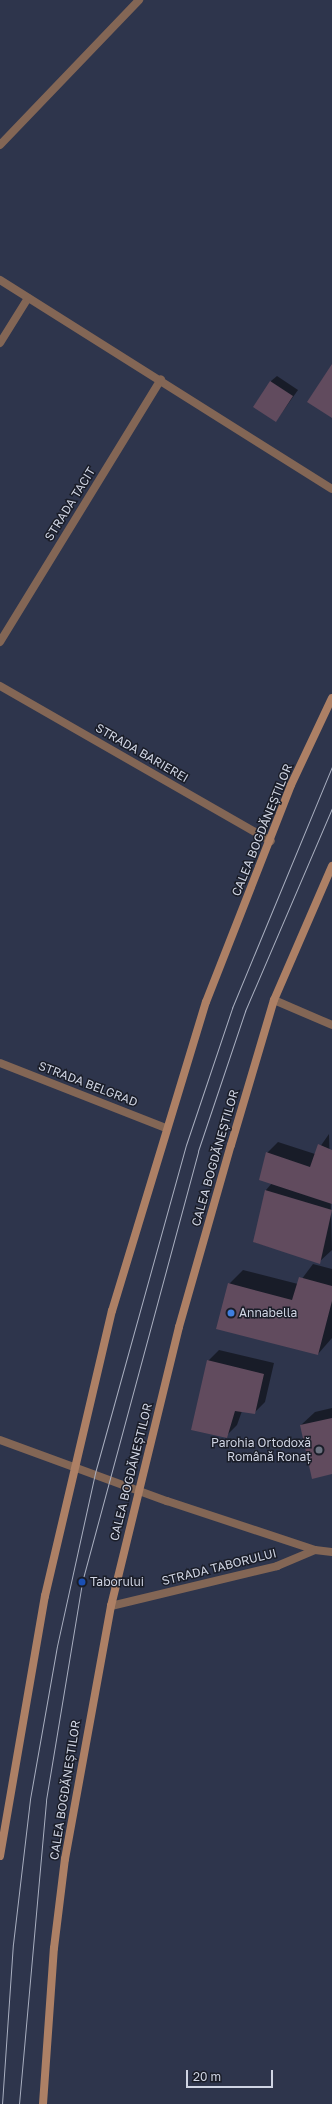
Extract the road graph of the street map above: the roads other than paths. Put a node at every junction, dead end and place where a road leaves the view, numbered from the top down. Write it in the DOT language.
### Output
graph roads {
  1 [pos="139,0"];
  2 [pos="0,146"];
  3 [pos="0,280"];
  4 [pos="28,298"];
  5 [pos="0,343"];
  6 [pos="161,379"];
  7 [pos="332,489"];
  8 [pos="0,642"];
  9 [pos="0,686"];
  10 [pos="332,698"];
  11 [pos="271,841"];
  12 [pos="332,866"];
  13 [pos="274,1000"];
  14 [pos="332,1025"];
  15 [pos="0,1063"];
  16 [pos="166,1128"];
  17 [pos="0,1440"];
  18 [pos="75,1466"];
  19 [pos="138,1490"];
  20 [pos="316,1550"];
  21 [pos="332,1552"];
  22 [pos="111,1606"];
  23 [pos="0,1856"];
  24 [pos="43,2104"];
  1 -- 2 [label="street"];
  3 -- 4 [label="street"];
  4 -- 5 [label="street"];
  4 -- 6 [label="street"];
  6 -- 7 [label="street"];
  6 -- 8 [label="street, STRADA TACIT"];
  9 -- 11 [label="street, STRADA BARIEREI"];
  10 -- 11 [label="main road, CALEA BOGDĂNEȘTILOR"];
  11 -- 16 [label="main road, CALEA BOGDĂNEȘTILOR"];
  12 -- 13 [label="main road, CALEA BOGDĂNEȘTILOR"];
  13 -- 14 [label="street"];
  13 -- 19 [label="main road, CALEA BOGDĂNEȘTILOR"];
  15 -- 16 [label="street, STRADA BELGRAD"];
  16 -- 18 [label="main road, CALEA BOGDĂNEȘTILOR"];
  17 -- 18 [label="street"];
  18 -- 19 [label="street"];
  18 -- 23 [label="main road, CALEA BOGDĂNEȘTILOR"];
  19 -- 20 [label="street"];
  19 -- 22 [label="main road, CALEA BOGDĂNEȘTILOR"];
  20 -- 21 [label="street, STRADA TABORULUI"];
  20 -- 22 [label="street, STRADA TABORULUI"];
  22 -- 24 [label="main road, CALEA BOGDĂNEȘTILOR"];
}
